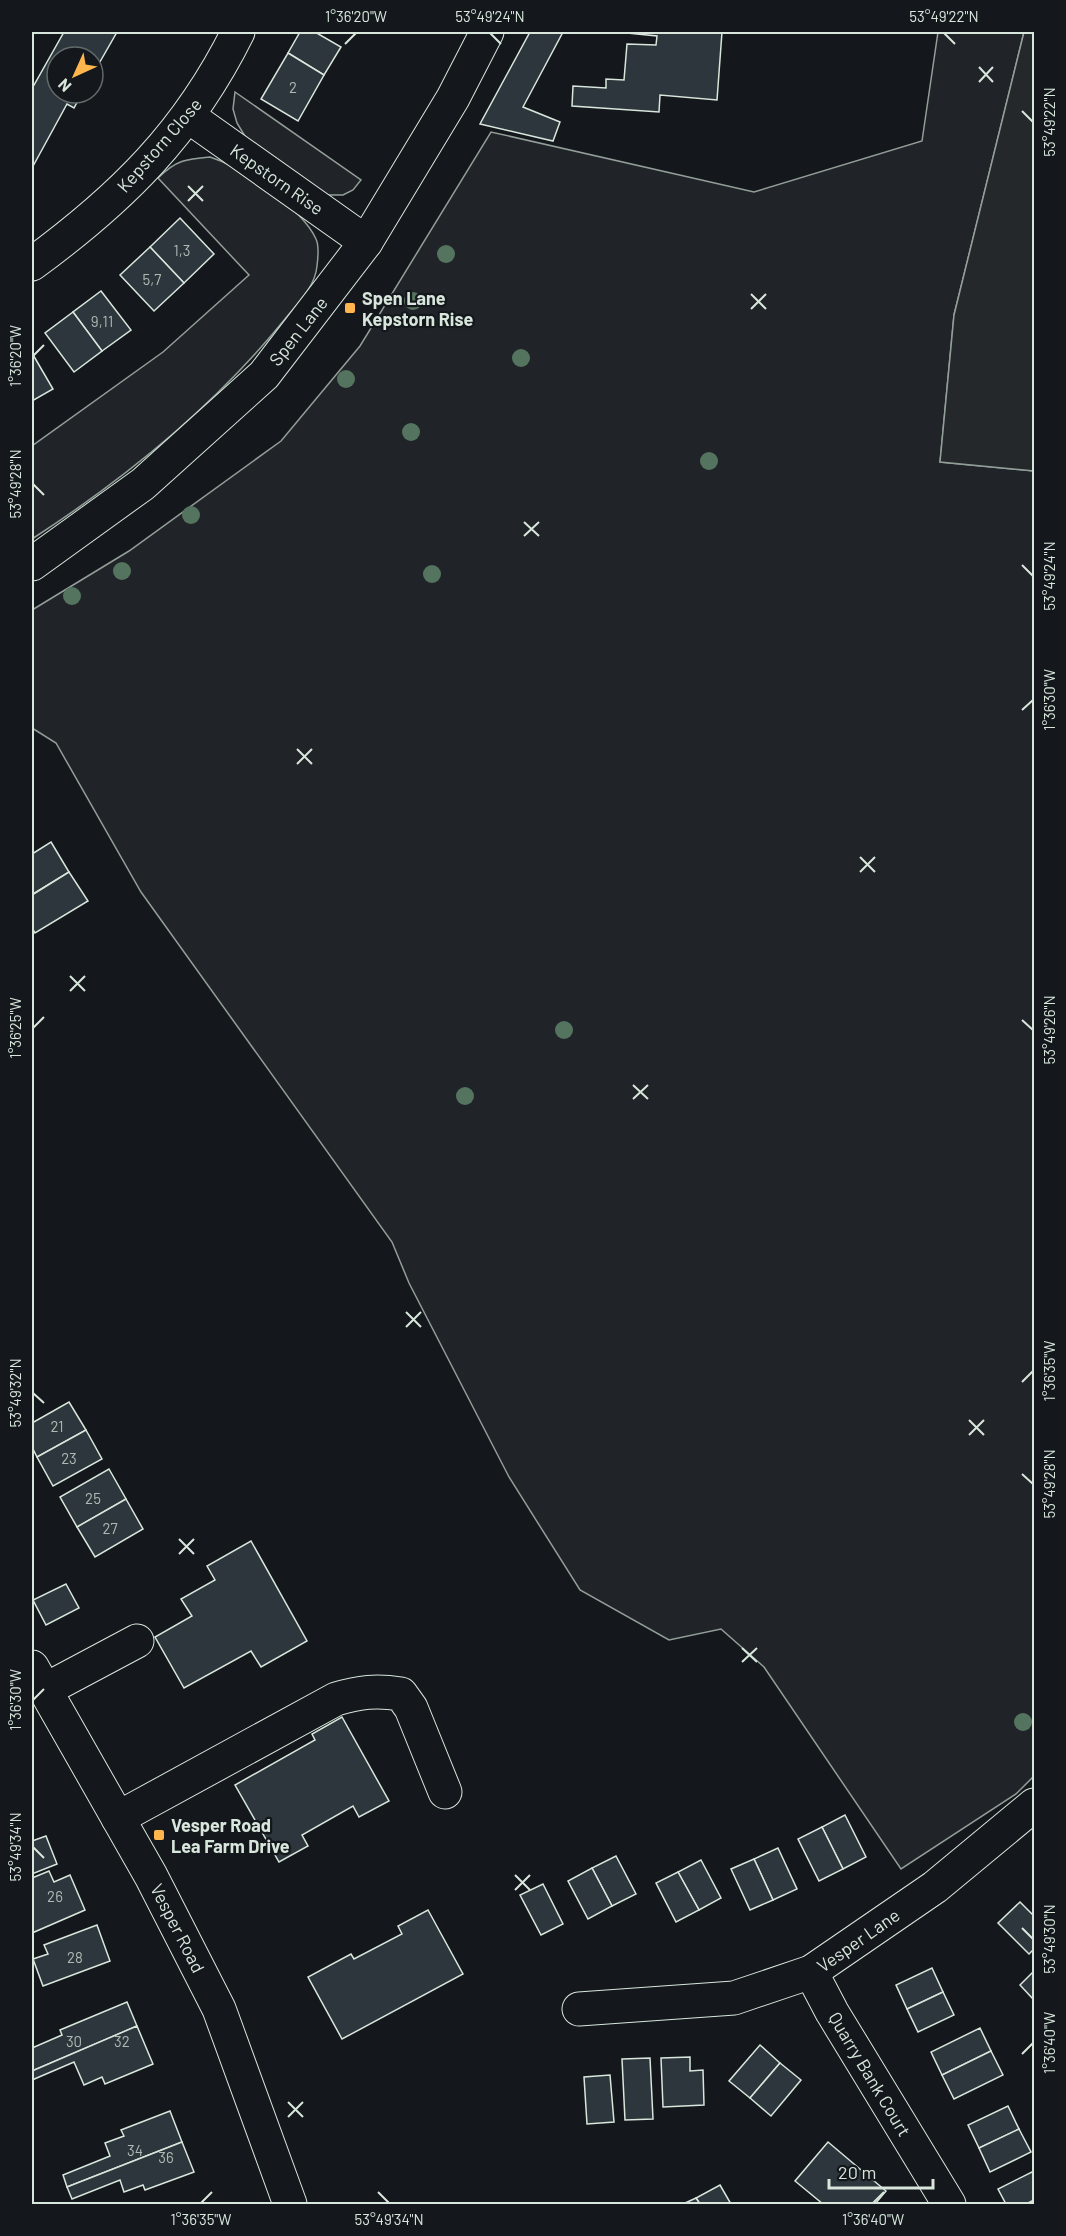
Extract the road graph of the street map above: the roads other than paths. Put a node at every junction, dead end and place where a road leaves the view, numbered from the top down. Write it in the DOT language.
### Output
graph roads {
  1 [pos="238,32"];
  2 [pos="487,32"];
  3 [pos="188,116"];
  4 [pos="366,242"];
  5 [pos="32,264"];
  6 [pos="32,564"];
  7 [pos="136,1641"];
  8 [pos="38,1679"];
  9 [pos="445,1792"];
  10 [pos="1035,1805"];
  11 [pos="118,1818"];
  12 [pos="811,1972"];
  13 [pos="579,2009"];
  14 [pos="290,2205"];
  15 [pos="949,2205"];
  1 -- 3 [label="street, Kepstorn Close"];
  2 -- 4 [label="street, Spen Lane"];
  3 -- 4 [label="street, Kepstorn Rise"];
  3 -- 5 [label="street, Kepstorn Close"];
  4 -- 6 [label="street, Spen Lane"];
  7 -- 8 [label="street"];
  8 -- 11 [label="street, Vesper Road"];
  9 -- 11 [label="street"];
  10 -- 12 [label="street, Vesper Lane"];
  11 -- 14 [label="street, Vesper Road"];
  12 -- 13 [label="street, Vesper Lane"];
  12 -- 15 [label="street, Quarry Bank Court"];
}
